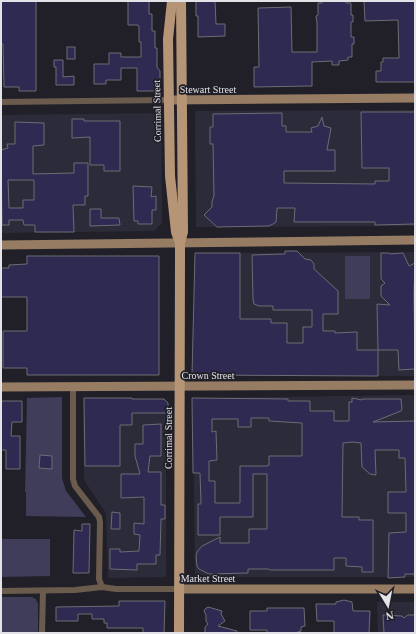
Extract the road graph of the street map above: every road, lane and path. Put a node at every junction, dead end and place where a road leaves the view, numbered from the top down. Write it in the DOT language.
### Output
graph roads {
  1 [pos="172,1"];
  2 [pos="181,1"];
  3 [pos="415,98"];
  4 [pos="168,100"];
  5 [pos="183,100"];
  6 [pos="1,102"];
  7 [pos="415,240"];
  8 [pos="180,243"];
  9 [pos="1,245"];
  10 [pos="180,386"];
  11 [pos="415,386"];
  12 [pos="1,387"];
  13 [pos="73,387"];
  14 [pos="102,587"];
  15 [pos="1,590"];
  16 [pos="180,590"];
  17 [pos="415,590"];
  18 [pos="43,591"];
  19 [pos="42,633"];
  20 [pos="179,633"];
  1 -- 4 [label="main road, Corrimal Street"];
  2 -- 5 [label="main road, Corrimal Street"];
  3 -- 5 [label="main road, Stewart Street"];
  4 -- 5 [label="main road, Stewart Street"];
  4 -- 6 [label="street, Stewart Street"];
  4 -- 8 [label="main road, Corrimal Street"];
  5 -- 8 [label="main road, Corrimal Street"];
  7 -- 8 [label="main road"];
  8 -- 9 [label="main road"];
  8 -- 10 [label="main road, Corrimal Street"];
  10 -- 11 [label="main road, Crown Street"];
  10 -- 13 [label="main road, Crown Street"];
  10 -- 16 [label="main road, Corrimal Street"];
  12 -- 13 [label="main road, Crown Street"];
  13 -- 14 [label="street"];
  14 -- 16 [label="street, Market Street"];
  14 -- 18 [label="street, Market Street"];
  15 -- 18 [label="street, Market Street"];
  16 -- 17 [label="main road, Market Street"];
  16 -- 20 [label="main road, Corrimal Street"];
  18 -- 19 [label="street"];
}
